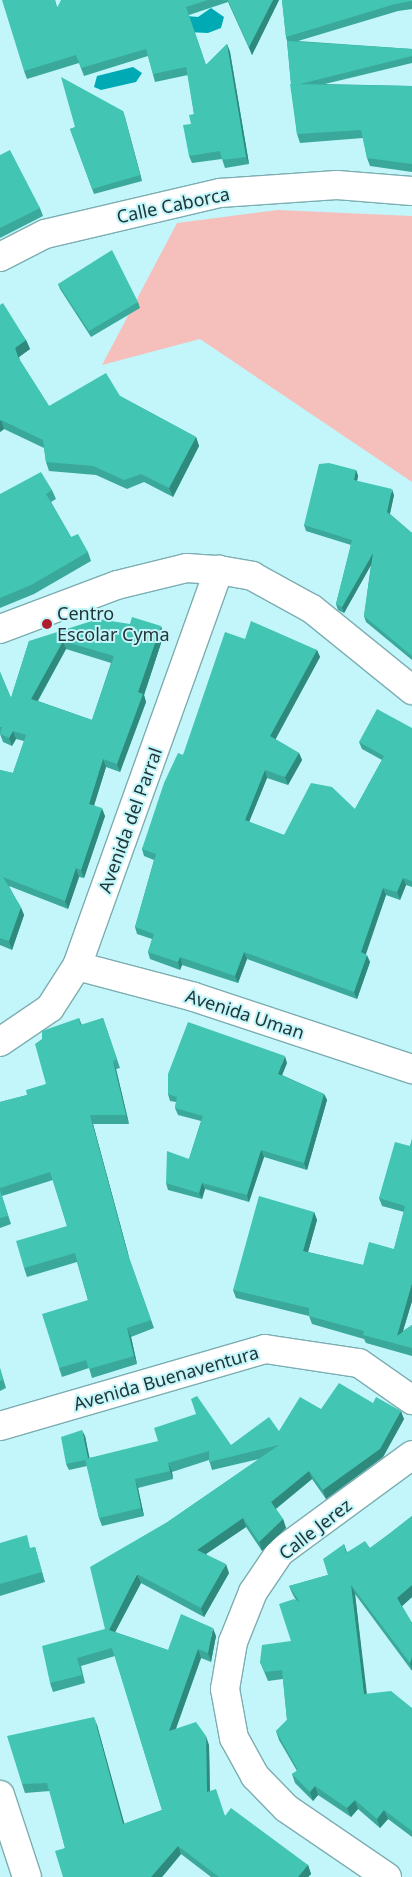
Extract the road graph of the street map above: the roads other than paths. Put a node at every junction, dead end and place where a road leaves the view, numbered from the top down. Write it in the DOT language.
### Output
graph roads {
  1 [pos="412,192"];
  2 [pos="0,257"];
  3 [pos="219,570"];
  4 [pos="0,629"];
  5 [pos="412,690"];
  6 [pos="77,966"];
  7 [pos="0,1042"];
  8 [pos="412,1069"];
  9 [pos="412,1400"];
  10 [pos="0,1426"];
  11 [pos="412,1455"];
  12 [pos="0,1795"];
  13 [pos="8,1845"];
  14 [pos="27,1877"];
  15 [pos="388,1877"];
  1 -- 2 [label="street, Calle Caborca"];
  3 -- 4 [label="street"];
  3 -- 5 [label="street"];
  3 -- 6 [label="street, Avenida del Parral"];
  6 -- 7 [label="street, Avenida del Parral"];
  6 -- 8 [label="street, Avenida Uman"];
  9 -- 10 [label="street, Avenida Buenaventura"];
  11 -- 15 [label="street, Calle Jerez"];
  12 -- 13 [label="street"];
  13 -- 14 [label="street"];
}
